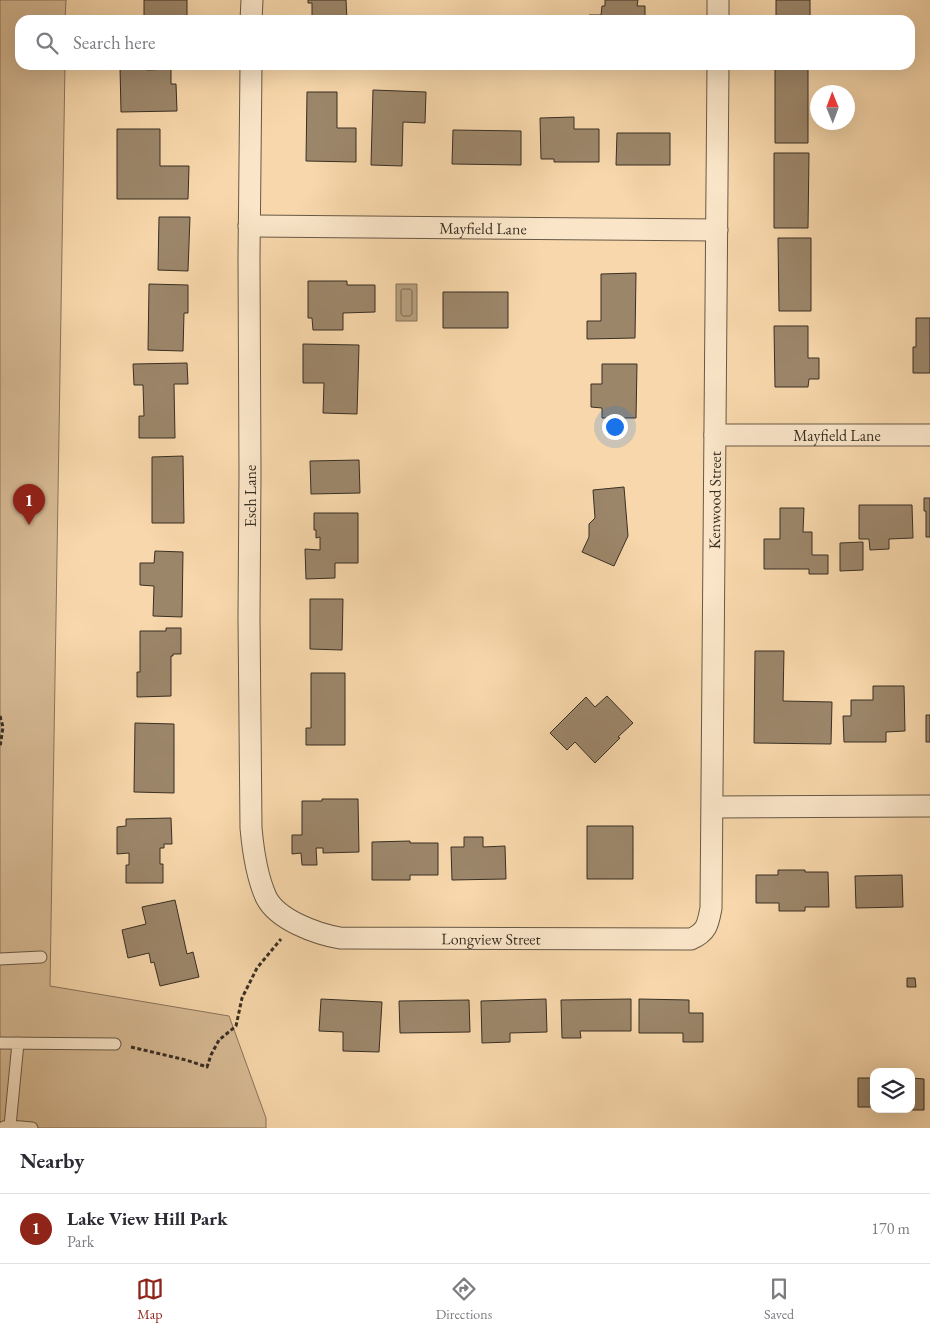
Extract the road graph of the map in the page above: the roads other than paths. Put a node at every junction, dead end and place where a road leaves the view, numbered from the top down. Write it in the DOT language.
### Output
graph roads {
  1 [pos="252,0"];
  2 [pos="718,0"];
  3 [pos="251,15"];
  4 [pos="718,15"];
  5 [pos="251,70"];
  6 [pos="718,70"];
  7 [pos="250,226"];
  8 [pos="717,230"];
  9 [pos="715,435"];
  10 [pos="930,435"];
  11 [pos="930,806"];
  12 [pos="713,807"];
  13 [pos="292,921"];
  14 [pos="702,934"];
  15 [pos="41,957"];
  16 [pos="0,959"];
  17 [pos="0,1043"];
  18 [pos="18,1043"];
  19 [pos="115,1044"];
  20 [pos="6,1127"];
  21 [pos="32,1128"];
  1 -- 3 [label="street"];
  2 -- 4 [label="street"];
  5 -- 7 [label="street, Esch Lane"];
  6 -- 8 [label="street, Kenwood Street"];
  7 -- 8 [label="street, Mayfield Lane"];
  7 -- 13 [label="street, Esch Lane"];
  8 -- 9 [label="street, Kenwood Street"];
  9 -- 10 [label="street, Mayfield Lane"];
  9 -- 12 [label="street, Kenwood Street"];
  11 -- 12 [label="street"];
  12 -- 14 [label="street, Kenwood Street"];
  13 -- 14 [label="street, Longview Street"];
  15 -- 16 [label="lane"];
  17 -- 18 [label="lane"];
  18 -- 19 [label="lane"];
  18 -- 20 [label="lane"];
  20 -- 21 [label="lane"];
}
